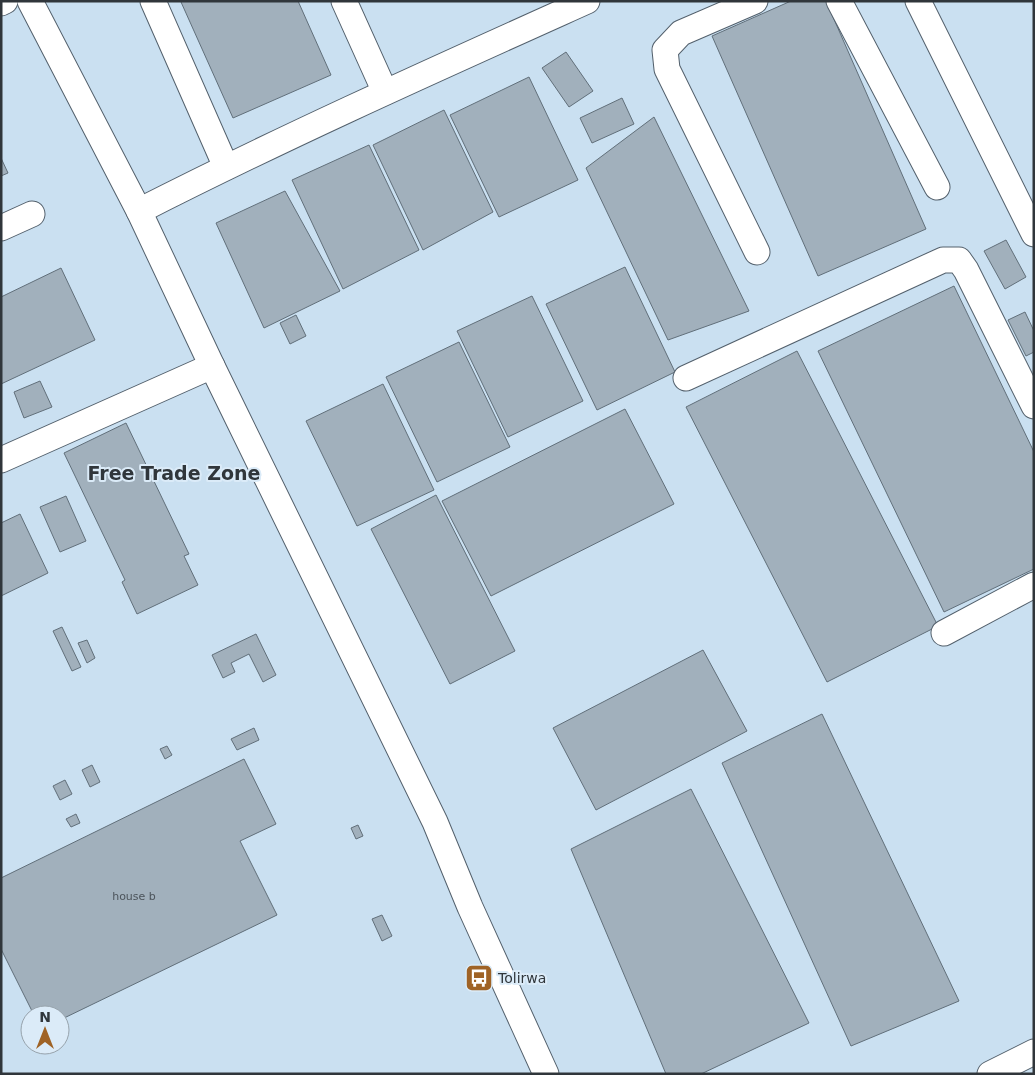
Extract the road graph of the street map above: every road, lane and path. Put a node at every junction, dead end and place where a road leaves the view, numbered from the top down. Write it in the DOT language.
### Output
graph roads {
  1 [pos="5,1"];
  2 [pos="30,1"];
  3 [pos="153,1"];
  4 [pos="344,1"];
  5 [pos="587,1"];
  6 [pos="755,1"];
  7 [pos="839,1"];
  8 [pos="918,1"];
  9 [pos="1,3"];
  10 [pos="384,92"];
  11 [pos="226,166"];
  12 [pos="936,187"];
  13 [pos="139,210"];
  14 [pos="32,214"];
  15 [pos="1,228"];
  16 [pos="1034,234"];
  17 [pos="757,252"];
  18 [pos="212,366"];
  19 [pos="686,378"];
  20 [pos="1034,406"];
  21 [pos="1,460"];
  22 [pos="1034,585"];
  23 [pos="944,633"];
  24 [pos="1034,1052"];
  25 [pos="546,1074"];
  26 [pos="990,1074"];
  1 -- 9 [label="lane"];
  2 -- 13 [label="lane"];
  3 -- 11 [label="lane"];
  4 -- 10 [label="lane"];
  5 -- 10 [label="lane"];
  6 -- 17 [label="lane"];
  7 -- 12 [label="lane"];
  8 -- 16 [label="lane"];
  10 -- 11 [label="lane"];
  11 -- 13 [label="lane"];
  13 -- 18 [label="lane"];
  14 -- 15 [label="lane"];
  18 -- 21 [label="lane"];
  18 -- 25 [label="lane"];
  19 -- 20 [label="lane"];
  22 -- 23 [label="lane"];
  24 -- 26 [label="lane"];
}
